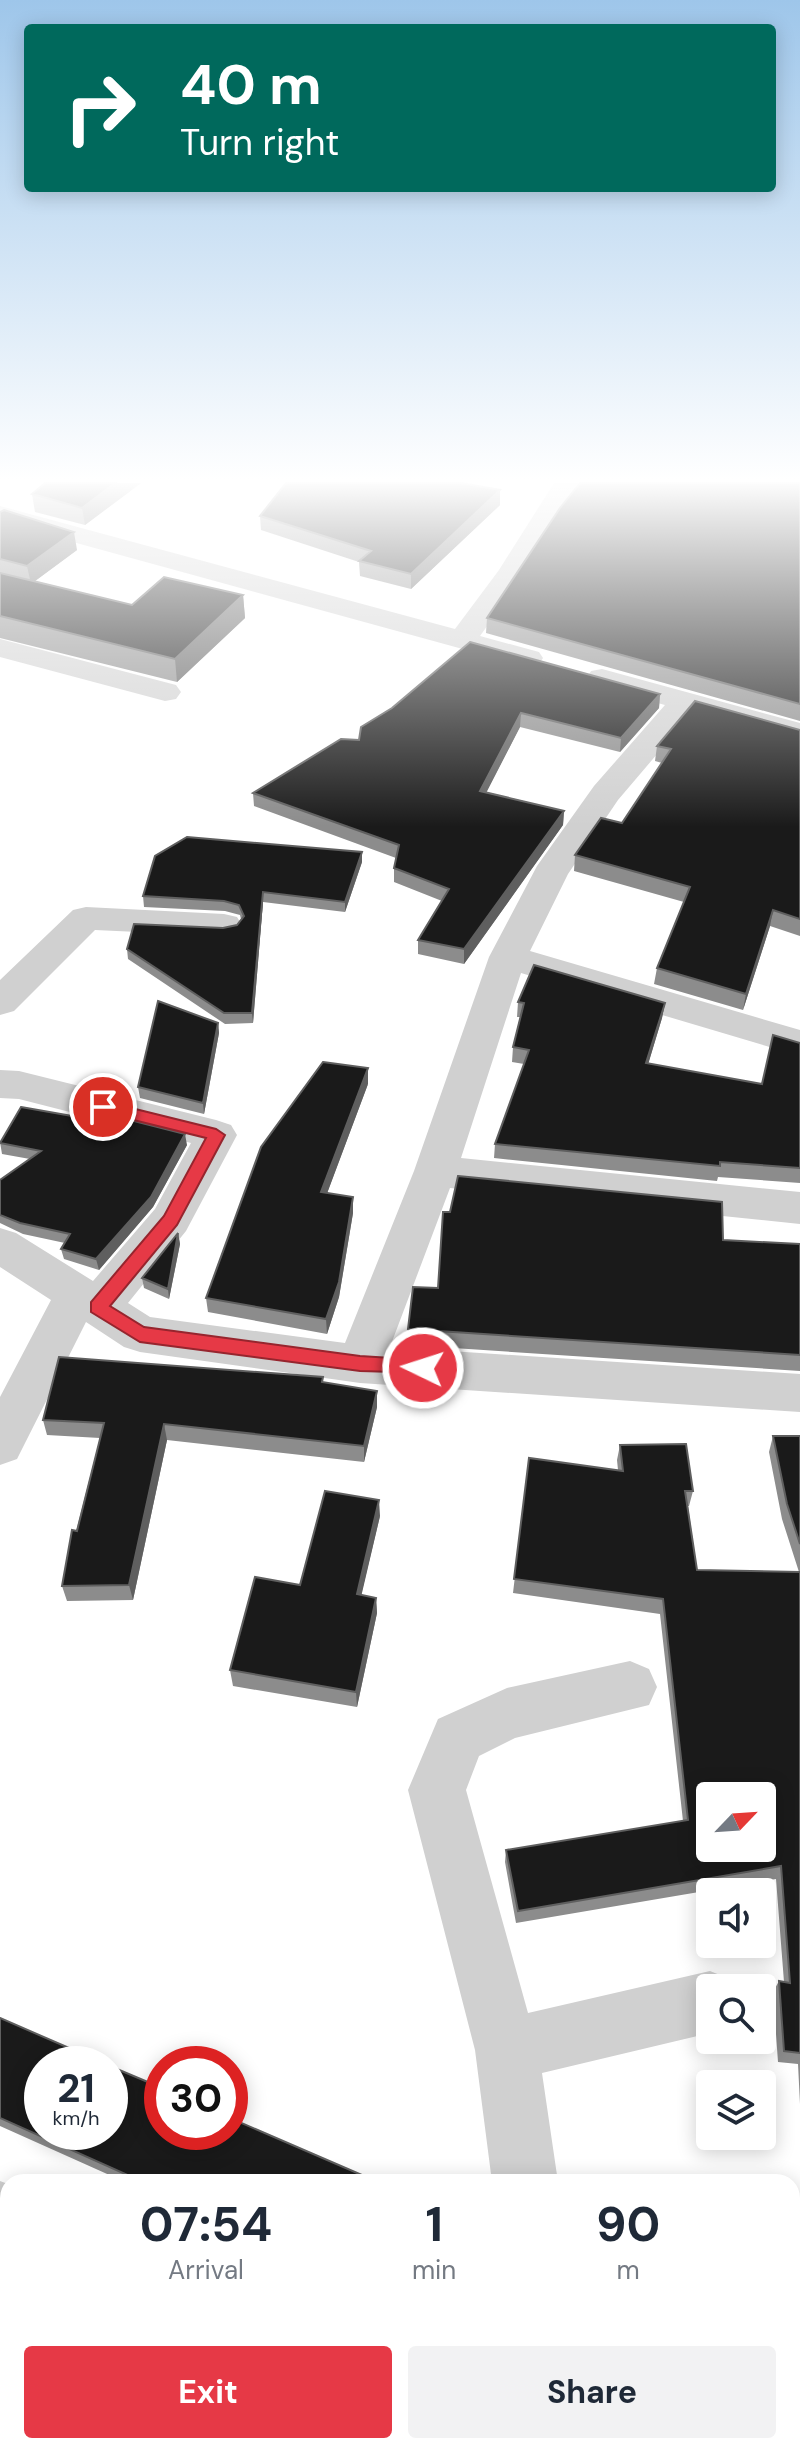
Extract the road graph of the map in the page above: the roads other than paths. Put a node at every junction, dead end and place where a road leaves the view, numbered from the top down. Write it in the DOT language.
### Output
graph roads {
  1 [pos="315,598"];
  2 [pos="493,598"];
  3 [pos="462,640"];
  4 [pos="0,648"];
  5 [pos="165,692"];
  6 [pos="685,701"];
  7 [pos="800,733"];
  8 [pos="224,925"];
  9 [pos="508,957"];
  10 [pos="0,1002"];
  11 [pos="800,1043"];
  12 [pos="0,1084"];
  13 [pos="435,1171"];
  14 [pos="800,1208"];
  15 [pos="0,1245"];
  16 [pos="87,1301"];
  17 [pos="360,1364"];
  18 [pos="800,1393"];
  19 [pos="0,1445"];
  20 [pos="630,1687"];
  21 [pos="696,2005"];
  22 [pos="507,2050"];
  23 [pos="524,2174"];
  1 -- 3 [label="street"];
  2 -- 3 [label="street"];
  3 -- 6 [label="street"];
  4 -- 5 [label="street"];
  6 -- 7 [label="street"];
  6 -- 9 [label="street"];
  8 -- 10 [label="street"];
  9 -- 11 [label="street"];
  9 -- 13 [label="street"];
  12 -- 16 [label="street"];
  13 -- 14 [label="street"];
  13 -- 17 [label="street"];
  15 -- 16 [label="street"];
  16 -- 17 [label="street"];
  16 -- 19 [label="street"];
  17 -- 18 [label="street"];
  20 -- 22 [label="street"];
  21 -- 22 [label="street"];
  22 -- 23 [label="street"];
}
